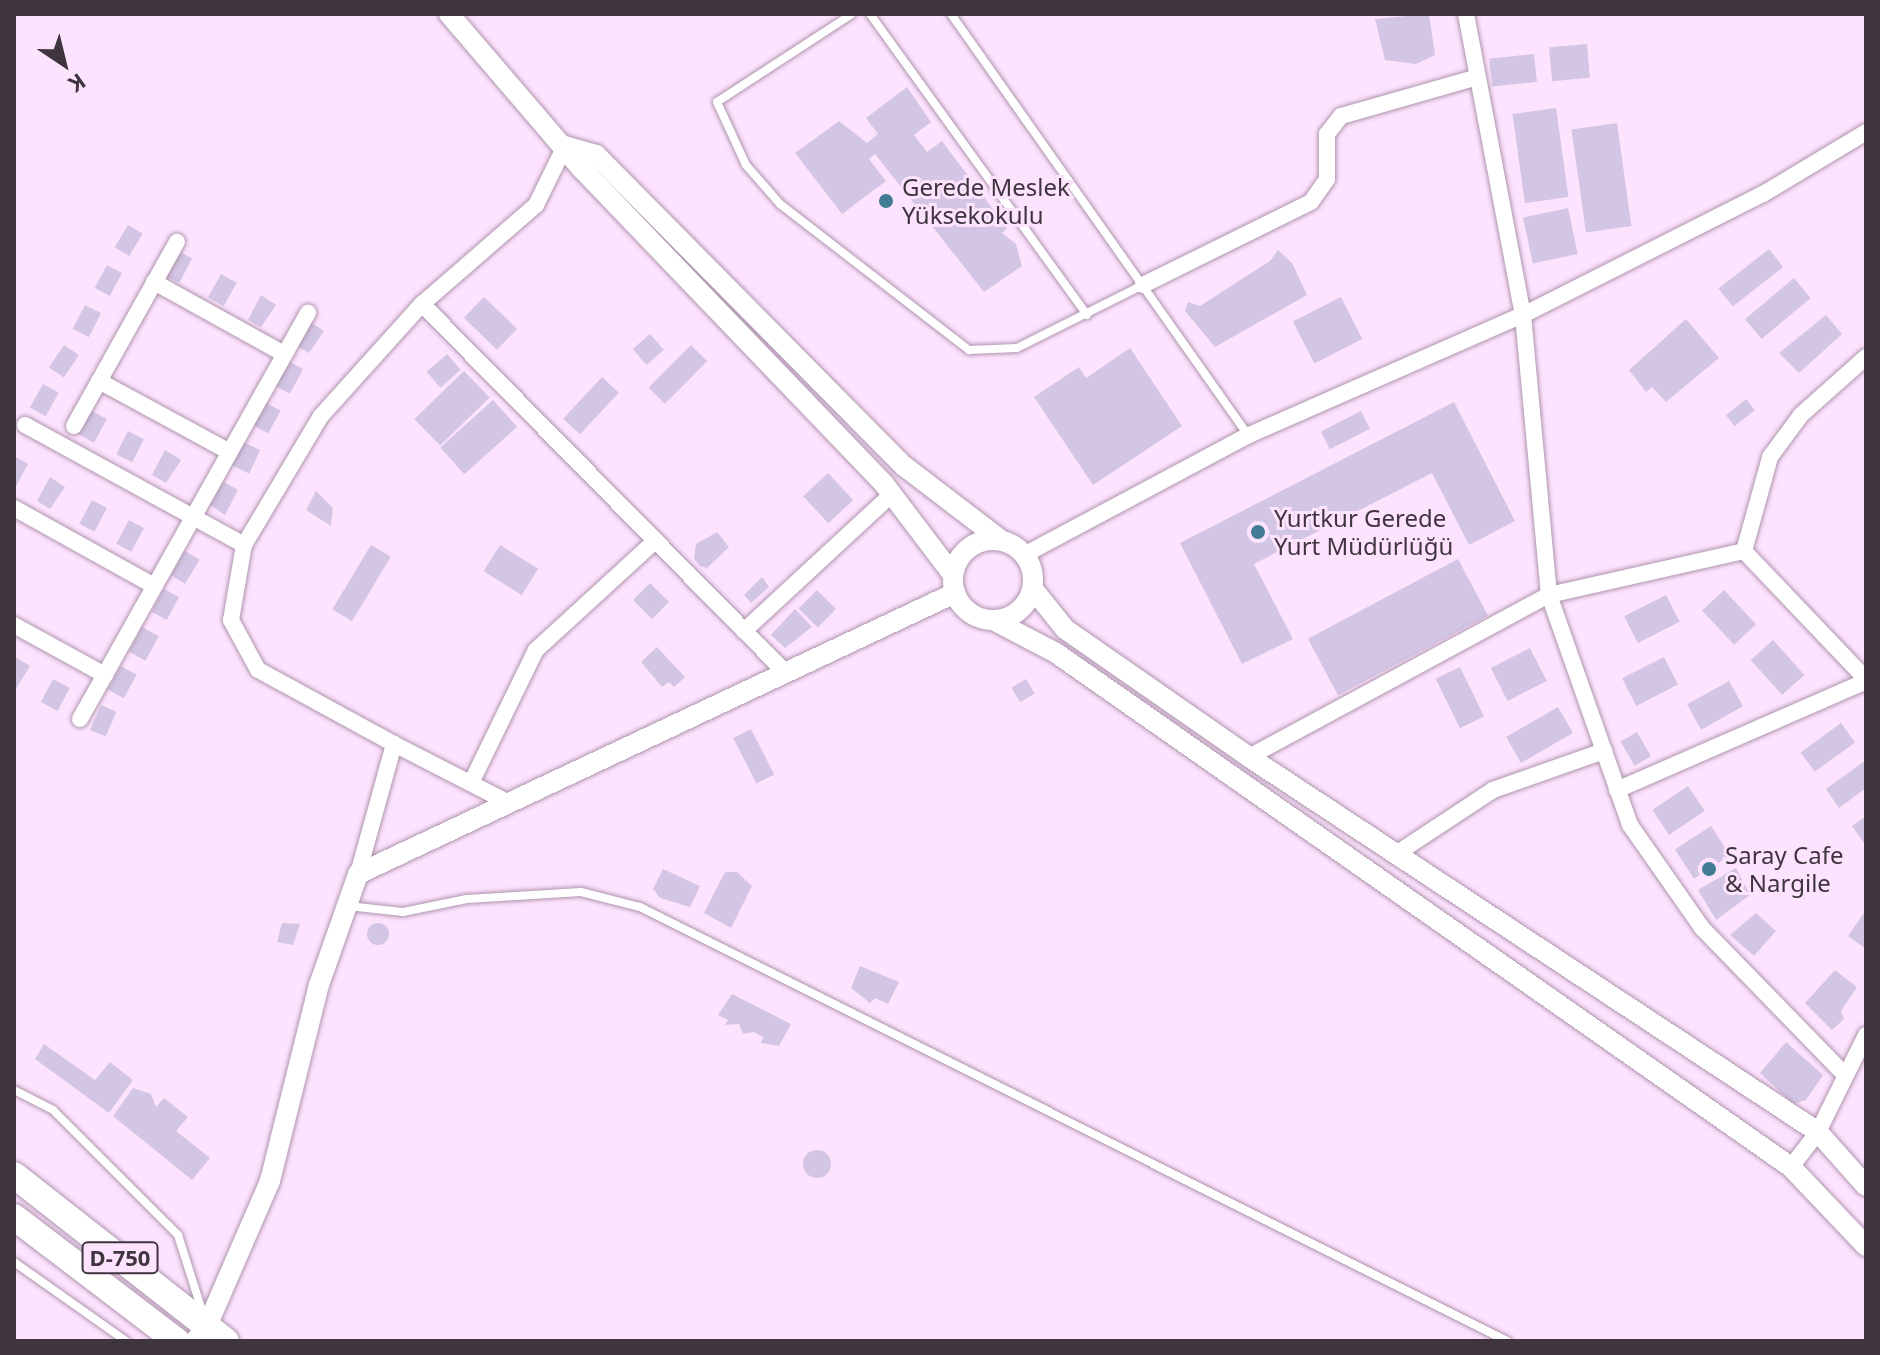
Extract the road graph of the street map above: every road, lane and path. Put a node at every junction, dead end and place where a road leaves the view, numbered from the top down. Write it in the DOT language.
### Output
graph roads {
  1 [pos="449,14"];
  2 [pos="852,14"];
  3 [pos="870,14"];
  4 [pos="951,14"];
  5 [pos="1466,14"];
  6 [pos="1478,77"];
  7 [pos="1866,132"];
  8 [pos="565,146"];
  9 [pos="177,242"];
  10 [pos="154,282"];
  11 [pos="1143,285"];
  12 [pos="422,304"];
  13 [pos="308,313"];
  14 [pos="1087,315"];
  15 [pos="1523,315"];
  16 [pos="284,354"];
  17 [pos="1866,357"];
  18 [pos="99,381"];
  19 [pos="25,425"];
  20 [pos="74,426"];
  21 [pos="1249,435"];
  22 [pos="230,452"];
  23 [pos="892,494"];
  24 [pos="14,508"];
  25 [pos="193,517"];
  26 [pos="655,541"];
  27 [pos="1002,541"];
  28 [pos="244,545"];
  29 [pos="1744,551"];
  30 [pos="1024,555"];
  31 [pos="954,584"];
  32 [pos="154,586"];
  33 [pos="1033,589"];
  34 [pos="1549,595"];
  35 [pos="993,620"];
  36 [pos="14,625"];
  37 [pos="744,631"];
  38 [pos="786,673"];
  39 [pos="105,675"];
  40 [pos="1866,680"];
  41 [pos="80,719"];
  42 [pos="394,744"];
  43 [pos="1604,751"];
  44 [pos="1249,757"];
  45 [pos="471,783"];
  46 [pos="1617,790"];
  47 [pos="509,803"];
  48 [pos="1396,854"];
  49 [pos="358,874"];
  50 [pos="347,906"];
  51 [pos="1866,1035"];
  52 [pos="1845,1075"];
  53 [pos="14,1090"];
  54 [pos="1818,1132"];
  55 [pos="1791,1167"];
  56 [pos="14,1175"];
  57 [pos="1866,1186"];
  58 [pos="14,1217"];
  59 [pos="1866,1246"];
  60 [pos="14,1262"];
  61 [pos="209,1336"];
  62 [pos="126,1341"];
  63 [pos="177,1341"];
  64 [pos="1507,1341"];
  1 -- 8 [label="street"];
  2 -- 14 [label="lane"];
  3 -- 14 [label="lane"];
  4 -- 11 [label="lane"];
  5 -- 6 [label="street"];
  6 -- 11 [label="street"];
  6 -- 15 [label="street"];
  7 -- 15 [label="street"];
  8 -- 12 [label="street"];
  8 -- 23 [label="street"];
  8 -- 27 [label="street"];
  9 -- 10 [label="street"];
  10 -- 16 [label="street"];
  10 -- 18 [label="street"];
  11 -- 14 [label="lane"];
  11 -- 21 [label="lane"];
  12 -- 26 [label="street"];
  12 -- 28 [label="street"];
  13 -- 16 [label="street"];
  15 -- 21 [label="street"];
  15 -- 34 [label="street"];
  16 -- 22 [label="street"];
  17 -- 29 [label="street"];
  18 -- 20 [label="street"];
  18 -- 22 [label="street"];
  19 -- 25 [label="street"];
  21 -- 30 [label="street"];
  22 -- 25 [label="street"];
  23 -- 31 [label="street"];
  23 -- 37 [label="street"];
  24 -- 32 [label="street"];
  25 -- 28 [label="street"];
  25 -- 32 [label="street"];
  26 -- 37 [label="street"];
  26 -- 45 [label="street"];
  27 -- 30 [label="street"];
  27 -- 31 [label="street"];
  28 -- 42 [label="street"];
  29 -- 34 [label="street"];
  29 -- 40 [label="street"];
  30 -- 33 [label="street"];
  31 -- 35 [label="street"];
  31 -- 38 [label="street"];
  32 -- 39 [label="street"];
  33 -- 35 [label="street"];
  33 -- 44 [label="street"];
  34 -- 43 [label="street"];
  34 -- 44 [label="street"];
  35 -- 55 [label="street"];
  36 -- 39 [label="street"];
  37 -- 38 [label="street"];
  38 -- 47 [label="street"];
  39 -- 41 [label="street"];
  40 -- 46 [label="street"];
  42 -- 45 [label="street"];
  42 -- 49 [label="street"];
  43 -- 46 [label="street"];
  43 -- 48 [label="street"];
  44 -- 48 [label="street"];
  45 -- 47 [label="street"];
  46 -- 52 [label="street"];
  47 -- 49 [label="street"];
  48 -- 54 [label="street"];
  49 -- 50 [label="street"];
  50 -- 61 [label="street"];
  50 -- 64 [label="lane"];
  51 -- 52 [label="street"];
  52 -- 54 [label="street"];
  53 -- 61 [label="lane"];
  54 -- 55 [label="street"];
  54 -- 57 [label="street"];
  55 -- 59 [label="street"];
  56 -- 61 [label="highway, D-750"];
  58 -- 63 [label="highway"];
  60 -- 62 [label="lane"];
}
